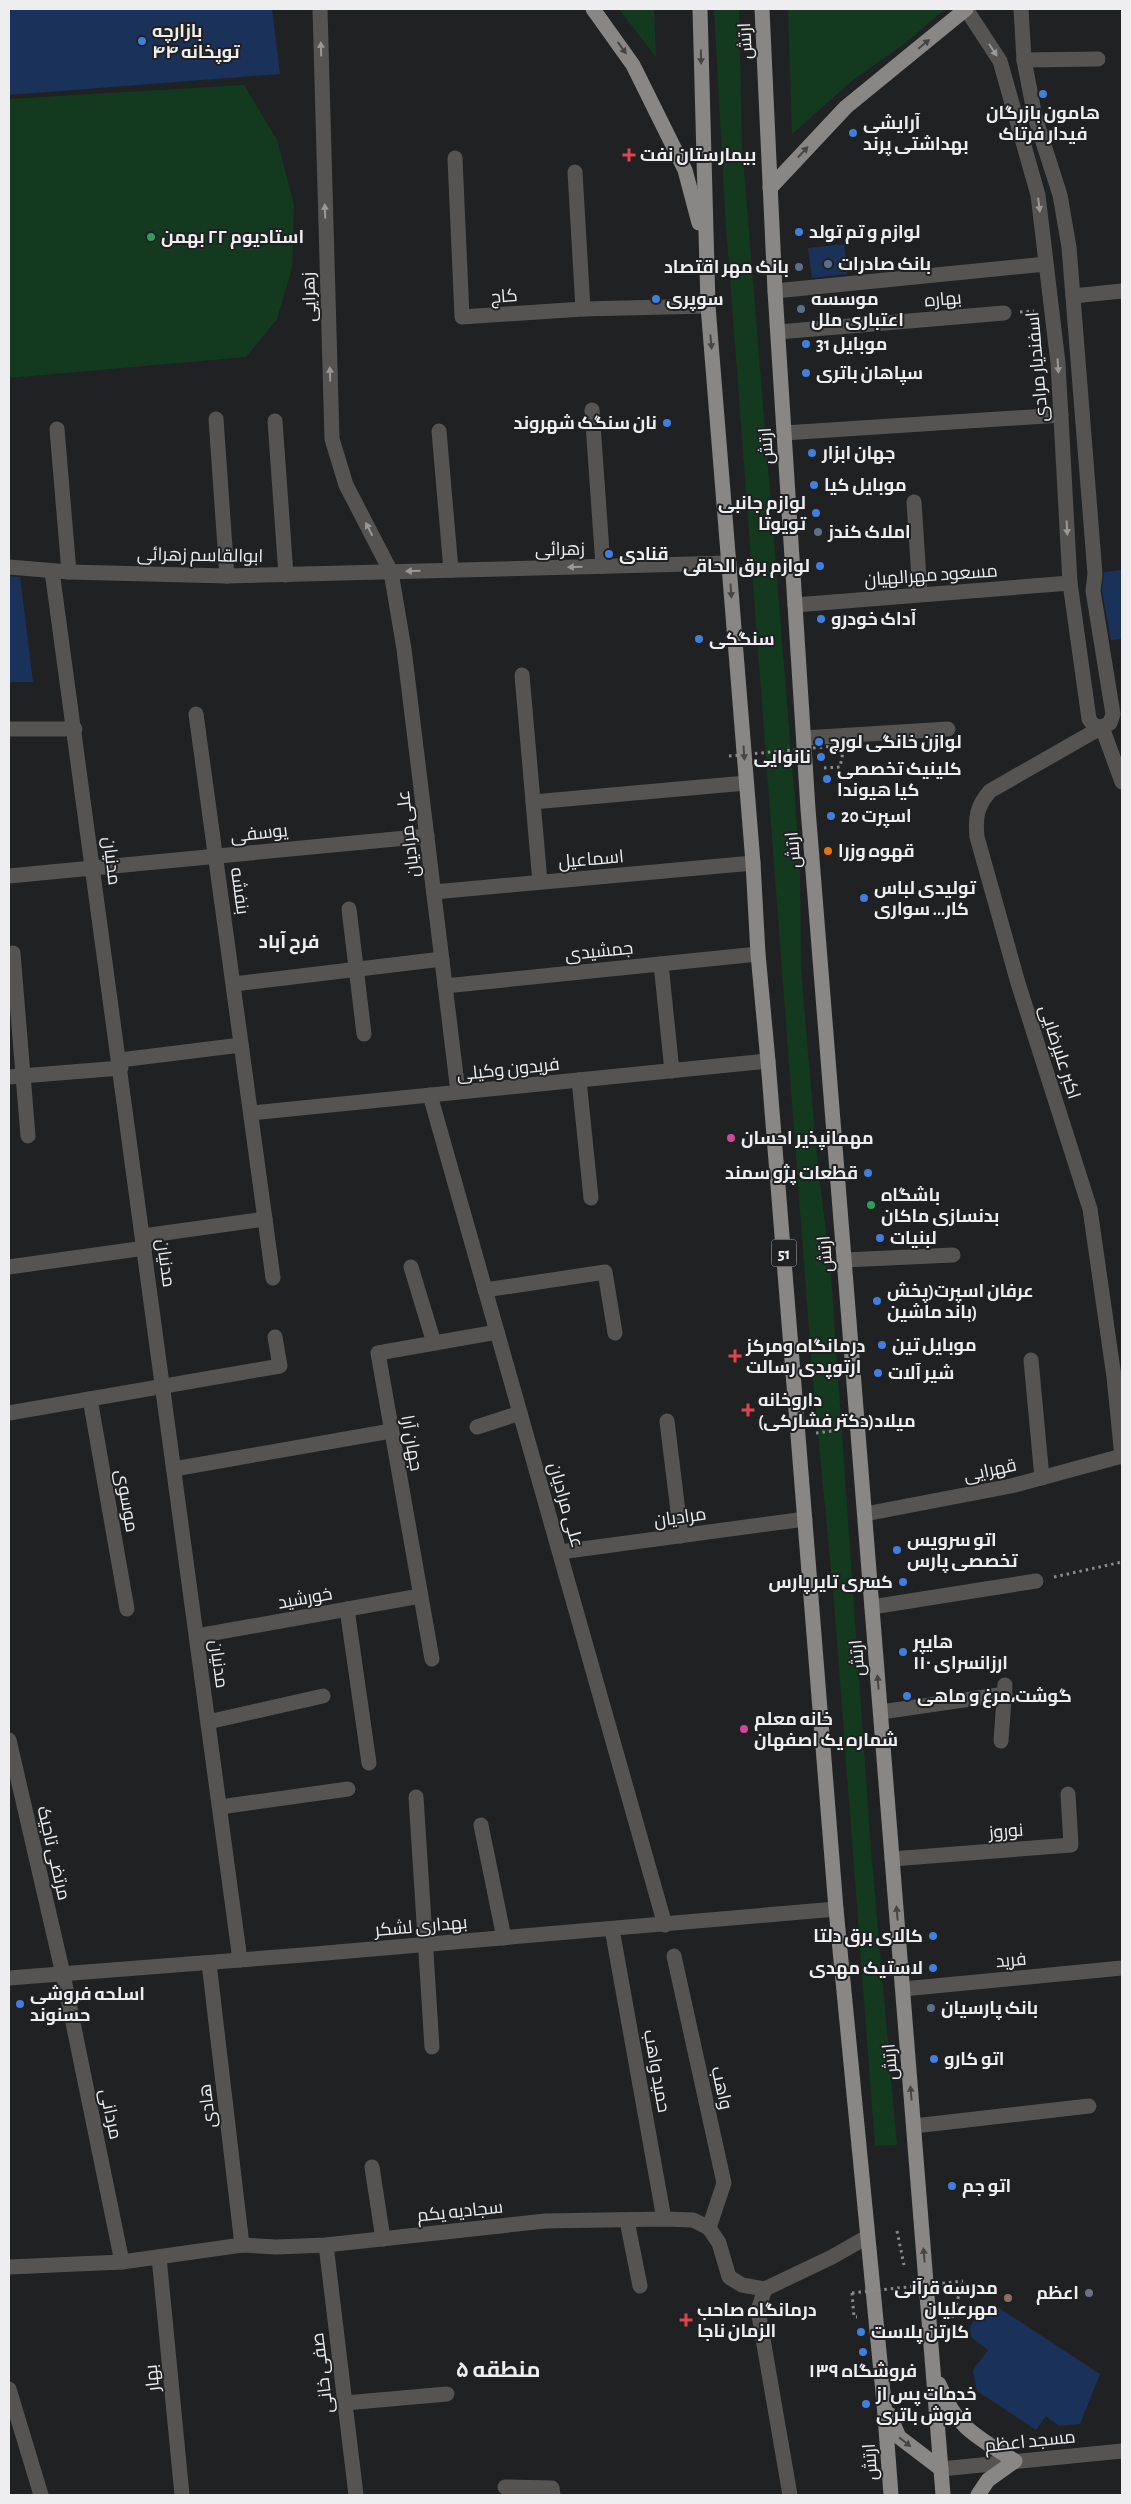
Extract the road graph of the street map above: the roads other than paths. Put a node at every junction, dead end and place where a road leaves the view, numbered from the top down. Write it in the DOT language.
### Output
graph roads {
  1 [pos="320,9"];
  2 [pos="593,9"];
  3 [pos="700,9"];
  4 [pos="762,9"];
  5 [pos="966,9"];
  6 [pos="1021,9"];
  7 [pos="1098,59"];
  8 [pos="1024,60"];
  9 [pos="456,158"];
  10 [pos="575,172"];
  11 [pos="770,188"];
  12 [pos="705,247"];
  13 [pos="1046,264"];
  14 [pos="775,291"];
  15 [pos="1122,291"];
  16 [pos="1073,296"];
  17 [pos="708,306"];
  18 [pos="583,309"];
  19 [pos="1004,313"];
  20 [pos="778,332"];
  21 [pos="592,410"];
  22 [pos="1061,415"];
  23 [pos="216,419"];
  24 [pos="275,421"];
  25 [pos="57,429"];
  26 [pos="439,431"];
  27 [pos="784,433"];
  28 [pos="914,502"];
  29 [pos="729,563"];
  30 [pos="603,566"];
  31 [pos="9,567"];
  32 [pos="451,570"];
  33 [pos="52,571"];
  34 [pos="68,572"];
  35 [pos="391,572"];
  36 [pos="286,575"];
  37 [pos="227,576"];
  38 [pos="1070,583"];
  39 [pos="920,594"];
  40 [pos="795,604"];
  41 [pos="522,675"];
  42 [pos="196,714"];
  43 [pos="1102,727"];
  44 [pos="75,728"];
  45 [pos="9,729"];
  46 [pos="948,729"];
  47 [pos="804,738"];
  48 [pos="1122,782"];
  49 [pos="746,783"];
  50 [pos="533,802"];
  51 [pos="427,836"];
  52 [pos="216,856"];
  53 [pos="752,863"];
  54 [pos="94,868"];
  55 [pos="9,876"];
  56 [pos="540,882"];
  57 [pos="434,892"];
  58 [pos="349,909"];
  59 [pos="13,953"];
  60 [pos="758,954"];
  61 [pos="442,959"];
  62 [pos="661,964"];
  63 [pos="358,969"];
  64 [pos="234,984"];
  65 [pos="445,986"];
  66 [pos="364,1034"];
  67 [pos="242,1045"];
  68 [pos="768,1061"];
  69 [pos="120,1064"];
  70 [pos="672,1071"];
  71 [pos="16,1077"];
  72 [pos="579,1080"];
  73 [pos="458,1092"];
  74 [pos="430,1095"];
  75 [pos="251,1113"];
  76 [pos="28,1136"];
  77 [pos="591,1198"];
  78 [pos="265,1219"];
  79 [pos="144,1242"];
  80 [pos="953,1255"];
  81 [pos="844,1260"];
  82 [pos="9,1267"];
  83 [pos="411,1267"];
  84 [pos="273,1278"];
  85 [pos="485,1290"];
  86 [pos="497,1332"];
  87 [pos="614,1333"];
  88 [pos="276,1336"];
  89 [pos="434,1343"];
  90 [pos="1031,1360"];
  91 [pos="163,1386"];
  92 [pos="90,1399"];
  93 [pos="9,1413"];
  94 [pos="520,1413"];
  95 [pos="667,1421"];
  96 [pos="477,1427"];
  97 [pos="392,1432"];
  98 [pos="1122,1457"];
  99 [pos="174,1470"];
  100 [pos="1042,1478"];
  101 [pos="865,1514"];
  102 [pos="805,1519"];
  103 [pos="681,1536"];
  104 [pos="560,1552"];
  105 [pos="1036,1581"];
  106 [pos="420,1596"];
  107 [pos="872,1607"];
  108 [pos="127,1609"];
  109 [pos="347,1609"];
  110 [pos="197,1636"];
  111 [pos="432,1659"];
  112 [pos="323,1696"];
  113 [pos="881,1712"];
  114 [pos="208,1722"];
  115 [pos="9,1740"];
  116 [pos="1001,1740"];
  117 [pos="370,1763"];
  118 [pos="348,1788"];
  119 [pos="1068,1794"];
  120 [pos="416,1797"];
  121 [pos="220,1807"];
  122 [pos="482,1825"];
  123 [pos="892,1859"];
  124 [pos="836,1910"];
  125 [pos="665,1925"];
  126 [pos="612,1929"];
  127 [pos="504,1938"];
  128 [pos="426,1945"];
  129 [pos="674,1956"];
  130 [pos="240,1960"];
  131 [pos="209,1963"];
  132 [pos="1122,1968"];
  133 [pos="63,1974"];
  134 [pos="9,1978"];
  135 [pos="903,1989"];
  136 [pos="432,2047"];
  137 [pos="1089,2106"];
  138 [pos="914,2126"];
  139 [pos="372,2167"];
  140 [pos="664,2219"];
  141 [pos="627,2221"];
  142 [pos="709,2228"];
  143 [pos="867,2237"];
  144 [pos="383,2239"];
  145 [pos="242,2245"];
  146 [pos="326,2245"];
  147 [pos="160,2257"];
  148 [pos="122,2262"];
  149 [pos="9,2266"];
  150 [pos="640,2286"];
  151 [pos="765,2289"];
  152 [pos="933,2368"];
  153 [pos="9,2389"];
  154 [pos="447,2394"];
  155 [pos="345,2403"];
  156 [pos="884,2403"];
  157 [pos="1122,2450"];
  158 [pos="1015,2461"];
  159 [pos="941,2468"];
  160 [pos="505,2488"];
  161 [pos="41,2495"];
  162 [pos="182,2495"];
  163 [pos="356,2495"];
  164 [pos="553,2495"];
  165 [pos="790,2495"];
  166 [pos="891,2495"];
  167 [pos="943,2495"];
  168 [pos="978,2495"];
  35 -- 1 [label="street, زهرایی, one-way"];
  2 -- 12 [label="main road, one-way"];
  3 -- 12 [label="main road, ارتش / 51, one-way"];
  4 -- 11 [label="main road, ارتش"];
  11 -- 5 [label="main road, one-way"];
  5 -- 13 [label="street, اسفندیار مرادی, one-way"];
  6 -- 8 [label="street"];
  7 -- 8 [label="street"];
  8 -- 16 [label="street"];
  9 -- 18 [label="street, کاج"];
  10 -- 18 [label="street"];
  11 -- 14 [label="main road, ارتش"];
  12 -- 17 [label="main road, ارتش / 51"];
  13 -- 14 [label="street"];
  13 -- 22 [label="street, اسفندیار مرادی, one-way"];
  14 -- 20 [label="main road, ارتش"];
  15 -- 16 [label="street"];
  16 -- 43 [label="street"];
  17 -- 18 [label="street, کاج"];
  17 -- 29 [label="main road, ارتش / 51, one-way"];
  19 -- 20 [label="street, بهاره"];
  20 -- 27 [label="main road, ارتش"];
  21 -- 30 [label="street"];
  22 -- 27 [label="street"];
  22 -- 38 [label="street, اسفندیار مرادی, one-way"];
  23 -- 37 [label="street"];
  24 -- 36 [label="street"];
  25 -- 34 [label="street"];
  26 -- 32 [label="street"];
  27 -- 40 [label="main road, ارتش"];
  28 -- 39 [label="street"];
  29 -- 30 [label="street, زهرائی"];
  29 -- 49 [label="main road, ارتش / 51, one-way"];
  30 -- 32 [label="street, زهرائی, one-way"];
  31 -- 33 [label="street, ابوالقاسم زهرائی"];
  32 -- 35 [label="street, زهرائی, one-way"];
  33 -- 34 [label="street, ابوالقاسم زهرائی"];
  33 -- 44 [label="street, مدنیان"];
  34 -- 37 [label="street, ابوالقاسم زهرائی"];
  35 -- 36 [label="street, ابوالقاسم زهرائی"];
  35 -- 51 [label="street, علی مرادیان"];
  36 -- 37 [label="street, ابوالقاسم زهرائی"];
  38 -- 39 [label="street, مسعود مهرالهیان"];
  38 -- 43 [label="street, اسفندیار مرادی"];
  39 -- 40 [label="street, مسعود مهرالهیان"];
  40 -- 47 [label="main road, ارتش"];
  41 -- 50 [label="street"];
  42 -- 52 [label="street, بنفشه"];
  43 -- 48 [label="street, اسفندیار مرادی"];
  43 -- 98 [label="street, اکبر علیرضایی"];
  44 -- 45 [label="street"];
  44 -- 54 [label="street, مدنیان"];
  46 -- 47 [label="street"];
  47 -- 81 [label="main road, ارتش"];
  49 -- 50 [label="street"];
  49 -- 53 [label="main road, ارتش / 51"];
  50 -- 56 [label="street"];
  51 -- 52 [label="street, یوسفی"];
  51 -- 57 [label="street, علی مرادیان"];
  52 -- 54 [label="street, یوسفی"];
  52 -- 64 [label="street, بنفشه"];
  53 -- 56 [label="street, اسماعیل"];
  53 -- 60 [label="main road, ارتش / 51"];
  54 -- 55 [label="street, یوسفی"];
  54 -- 69 [label="street, مدنیان"];
  56 -- 57 [label="street, اسماعیل"];
  57 -- 61 [label="street, علی مرادیان"];
  58 -- 63 [label="street"];
  59 -- 71 [label="street"];
  60 -- 62 [label="street, جمشیدی"];
  60 -- 68 [label="main road, ارتش / 51"];
  61 -- 63 [label="street"];
  61 -- 65 [label="street, علی مرادیان"];
  62 -- 65 [label="street, جمشیدی"];
  62 -- 70 [label="street"];
  63 -- 64 [label="street"];
  63 -- 66 [label="street"];
  64 -- 67 [label="street, بنفشه"];
  65 -- 73 [label="street, علی مرادیان"];
  67 -- 69 [label="street"];
  67 -- 75 [label="street, بنفشه"];
  68 -- 70 [label="street, فریدون وکیلی"];
  68 -- 102 [label="main road, ارتش / 51"];
  69 -- 71 [label="street"];
  69 -- 79 [label="street, مدنیان"];
  70 -- 72 [label="street, فریدون وکیلی"];
  71 -- 76 [label="street"];
  72 -- 73 [label="street, فریدون وکیلی"];
  72 -- 77 [label="street"];
  73 -- 74 [label="street, فریدون وکیلی"];
  74 -- 75 [label="street, فریدون وکیلی"];
  74 -- 85 [label="street, علی مرادیان"];
  75 -- 78 [label="street, بنفشه"];
  78 -- 79 [label="street"];
  78 -- 84 [label="street, بنفشه"];
  79 -- 82 [label="street"];
  79 -- 91 [label="street, مدنیان"];
  80 -- 81 [label="street"];
  81 -- 101 [label="main road, ارتش"];
  83 -- 89 [label="street"];
  85 -- 86 [label="street, علی مرادیان"];
  85 -- 87 [label="street"];
  86 -- 89 [label="street, جهان آرا"];
  86 -- 94 [label="street, علی مرادیان"];
  88 -- 91 [label="street"];
  89 -- 97 [label="street, جهان آرا"];
  90 -- 100 [label="street"];
  91 -- 92 [label="street"];
  91 -- 99 [label="street, مدنیان"];
  92 -- 93 [label="street"];
  92 -- 108 [label="street, موسوی"];
  94 -- 96 [label="street"];
  94 -- 104 [label="street, علی مرادیان"];
  95 -- 103 [label="street"];
  97 -- 99 [label="street"];
  97 -- 106 [label="street, جهان آرا"];
  98 -- 100 [label="street, قهرایی"];
  99 -- 110 [label="street, مدنیان"];
  100 -- 101 [label="street, قهرایی"];
  101 -- 107 [label="main road, ارتش"];
  102 -- 103 [label="street, مرادیان"];
  102 -- 124 [label="main road, ارتش / 51"];
  103 -- 104 [label="street, مرادیان"];
  104 -- 125 [label="street, علی مرادیان"];
  105 -- 107 [label="street"];
  106 -- 109 [label="street, خورشید"];
  106 -- 111 [label="street, جهان آرا"];
  113 -- 107 [label="main road, ارتش, one-way"];
  109 -- 110 [label="street, خورشید"];
  109 -- 117 [label="street"];
  110 -- 114 [label="street, مدنیان"];
  112 -- 114 [label="street"];
  113 -- 116 [label="street"];
  113 -- 123 [label="main road, ارتش"];
  114 -- 121 [label="street, مدنیان"];
  115 -- 133 [label="street, مرتضی تاجیک"];
  118 -- 121 [label="street"];
  119 -- 123 [label="street, نوروز"];
  120 -- 128 [label="street"];
  121 -- 130 [label="street, مدنیان"];
  122 -- 127 [label="street"];
  135 -- 123 [label="main road, ارتش, one-way"];
  124 -- 125 [label="street, بهداری لشکر"];
  124 -- 143 [label="main road, ارتش / 51"];
  125 -- 126 [label="street, بهداری لشکر"];
  126 -- 127 [label="street, بهداری لشکر"];
  126 -- 140 [label="street, حمید واهب"];
  127 -- 128 [label="street, بهداری لشکر"];
  128 -- 130 [label="street, بهداری لشکر"];
  128 -- 136 [label="street"];
  129 -- 142 [label="street, واهب"];
  130 -- 131 [label="street, بهداری لشکر"];
  131 -- 133 [label="street, بهداری لشکر"];
  131 -- 145 [label="street, هادی"];
  132 -- 135 [label="street, فرید"];
  133 -- 134 [label="street, بهداری لشکر"];
  133 -- 148 [label="street, مردانی"];
  138 -- 135 [label="main road, ارتش, one-way"];
  137 -- 138 [label="street"];
  152 -- 138 [label="main road, ارتش, one-way"];
  139 -- 144 [label="street"];
  140 -- 141 [label="street, سجادیه یکم"];
  140 -- 142 [label="street, سجادیه یکم"];
  141 -- 144 [label="street, سجادیه یکم"];
  141 -- 150 [label="street"];
  142 -- 151 [label="street"];
  143 -- 151 [label="street"];
  143 -- 156 [label="main road, ارتش / 51"];
  144 -- 146 [label="street, سجادیه یکم"];
  145 -- 146 [label="street, سجادیه یکم"];
  145 -- 147 [label="street, سجادیه یکم"];
  146 -- 155 [label="street, صفی خانی"];
  147 -- 148 [label="street, سجادیه یکم"];
  147 -- 162 [label="street, بهار"];
  148 -- 149 [label="street, سجادیه یکم"];
  151 -- 165 [label="street"];
  152 -- 158 [label="main road"];
  152 -- 159 [label="main road, ارتش"];
  153 -- 161 [label="street"];
  154 -- 155 [label="street"];
  155 -- 163 [label="street, صفی خانی"];
  156 -- 159 [label="main road, one-way"];
  156 -- 166 [label="main road, ارتش / 51"];
  157 -- 158 [label="street, مسجد اعظم"];
  158 -- 159 [label="street, مسجد اعظم"];
  158 -- 168 [label="main road"];
  159 -- 167 [label="main road, ارتش"];
  160 -- 164 [label="street"];
}
